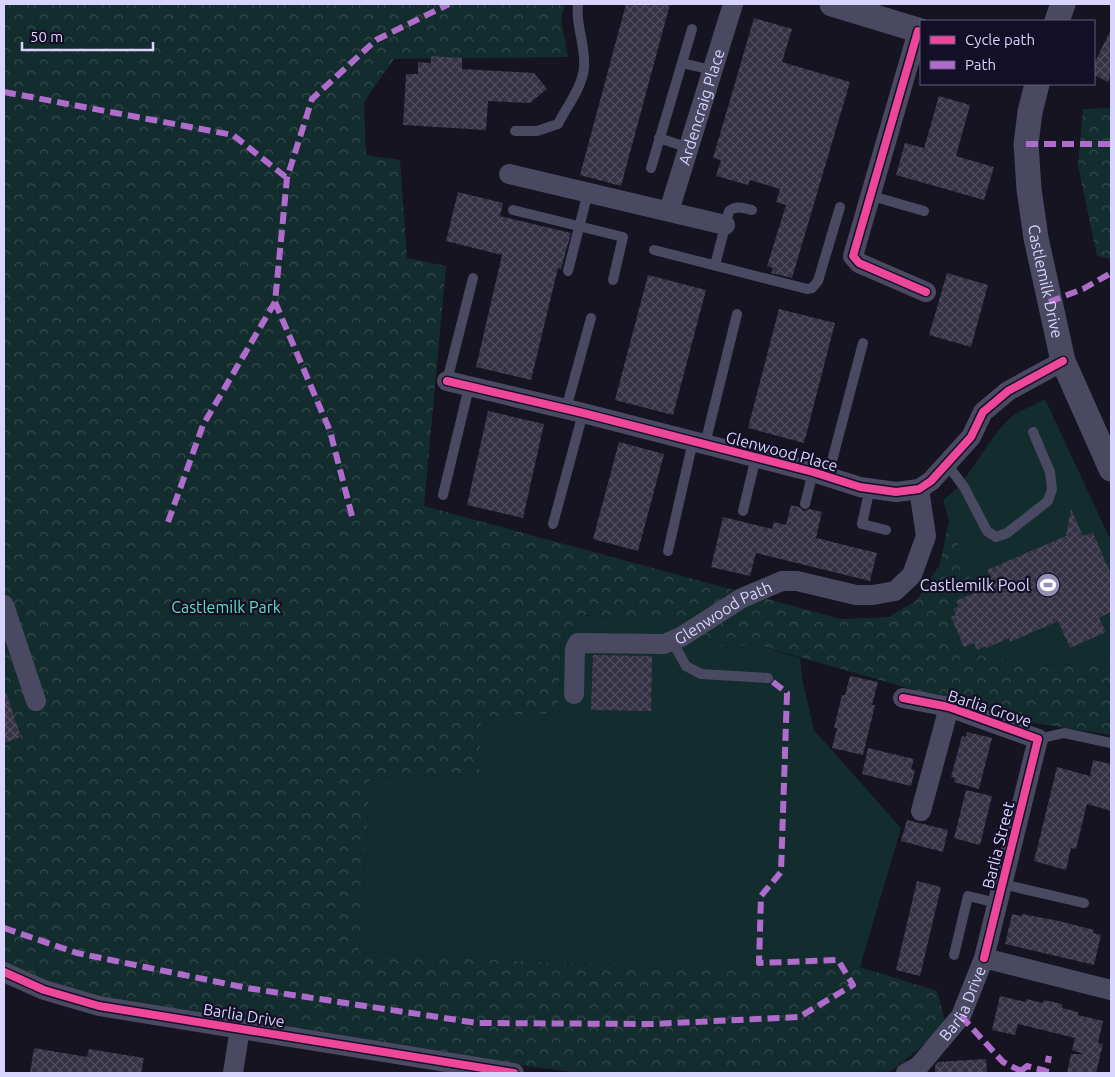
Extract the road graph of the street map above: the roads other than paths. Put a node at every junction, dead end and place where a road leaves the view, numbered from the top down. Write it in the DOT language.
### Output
graph roads {
  1 [pos="578,4"];
  2 [pos="733,4"];
  3 [pos="833,4"];
  4 [pos="1063,4"];
  5 [pos="1057,20"];
  6 [pos="692,29"];
  7 [pos="920,31"];
  8 [pos="682,63"];
  9 [pos="712,70"];
  10 [pos="1037,85"];
  11 [pos="515,131"];
  12 [pos="659,138"];
  13 [pos="689,148"];
  14 [pos="651,168"];
  15 [pos="508,174"];
  16 [pos="588,192"];
  17 [pos="872,196"];
  18 [pos="840,207"];
  19 [pos="513,210"];
  20 [pos="752,210"];
  21 [pos="669,211"];
  22 [pos="924,211"];
  23 [pos="725,225"];
  24 [pos="580,226"];
  25 [pos="654,250"];
  26 [pos="715,265"];
  27 [pos="568,272"];
  28 [pos="473,278"];
  29 [pos="613,280"];
  30 [pos="926,292"];
  31 [pos="737,314"];
  32 [pos="591,318"];
  33 [pos="864,343"];
  34 [pos="1063,361"];
  35 [pos="446,381"];
  36 [pos="469,387"];
  37 [pos="575,411"];
  38 [pos="1033,432"];
  39 [pos="699,443"];
  40 [pos="756,457"];
  41 [pos="947,464"];
  42 [pos="1111,469"];
  43 [pos="821,474"];
  44 [pos="870,488"];
  45 [pos="919,489"];
  46 [pos="443,495"];
  47 [pos="805,504"];
  48 [pos="743,511"];
  49 [pos="553,524"];
  50 [pos="886,530"];
  51 [pos="668,551"];
  52 [pos="4,605"];
  53 [pos="672,641"];
  54 [pos="768,678"];
  55 [pos="574,694"];
  56 [pos="903,698"];
  57 [pos="36,700"];
  58 [pos="949,707"];
  59 [pos="1038,739"];
  60 [pos="1111,743"];
  61 [pos="921,811"];
  62 [pos="1000,894"];
  63 [pos="1084,903"];
  64 [pos="954,955"];
  65 [pos="984,958"];
  66 [pos="4,972"];
  67 [pos="1111,990"];
  68 [pos="240,1028"];
  69 [pos="915,1071"];
  70 [pos="485,1072"];
  71 [pos="233,1073"];
  72 [pos="514,1073"];
  1 -- 11 [label="lane"];
  2 -- 9 [label="street, Ardencraig Place"];
  3 -- 7 [label="street"];
  4 -- 5 [label="street"];
  6 -- 8 [label="lane"];
  7 -- 17 [label="street"];
  8 -- 9 [label="lane"];
  8 -- 12 [label="lane"];
  9 -- 13 [label="street, Ardencraig Place"];
  10 -- 34 [label="street, Castlemilk Drive"];
  12 -- 13 [label="lane"];
  12 -- 14 [label="lane"];
  13 -- 21 [label="street, Ardencraig Place"];
  15 -- 16 [label="street"];
  16 -- 21 [label="street"];
  16 -- 24 [label="lane"];
  17 -- 22 [label="lane"];
  17 -- 30 [label="street"];
  18 -- 26 [label="lane"];
  19 -- 24 [label="lane"];
  20 -- 23 [label="lane"];
  21 -- 23 [label="street"];
  23 -- 26 [label="lane"];
  24 -- 27 [label="lane"];
  24 -- 29 [label="lane"];
  25 -- 26 [label="lane"];
  28 -- 35 [label="lane"];
  31 -- 39 [label="lane"];
  32 -- 37 [label="lane"];
  33 -- 43 [label="lane"];
  34 -- 41 [label="street"];
  34 -- 42 [label="street, Castlemilk Drive"];
  35 -- 36 [label="street, Glenwood Place"];
  36 -- 37 [label="street, Glenwood Place"];
  36 -- 46 [label="lane"];
  37 -- 39 [label="street, Glenwood Place"];
  37 -- 49 [label="lane"];
  38 -- 41 [label="lane"];
  39 -- 40 [label="street, Glenwood Place"];
  39 -- 51 [label="lane"];
  40 -- 43 [label="street, Glenwood Place"];
  40 -- 48 [label="lane"];
  41 -- 45 [label="street"];
  43 -- 44 [label="street, Glenwood Place"];
  43 -- 47 [label="lane"];
  44 -- 45 [label="street, Glenwood Place"];
  44 -- 50 [label="lane"];
  45 -- 53 [label="street, Glenwood Path"];
  52 -- 57 [label="street"];
  53 -- 54 [label="lane"];
  53 -- 55 [label="street, Glenwood Path"];
  56 -- 58 [label="street, Barlia Grove"];
  58 -- 59 [label="street, Barlia Grove"];
  58 -- 61 [label="street, Barlia Grove"];
  59 -- 60 [label="lane"];
  59 -- 62 [label="street, Barlia Street"];
  62 -- 63 [label="lane"];
  62 -- 64 [label="lane"];
  62 -- 65 [label="street, Barlia Street"];
  65 -- 67 [label="street, Barlia Drive"];
  65 -- 69 [label="street, Barlia Drive"];
  66 -- 68 [label="street, Barlia Drive"];
  68 -- 70 [label="street, Barlia Drive"];
  68 -- 71 [label="street"];
  70 -- 72 [label="street, Barlia Drive"];
}
